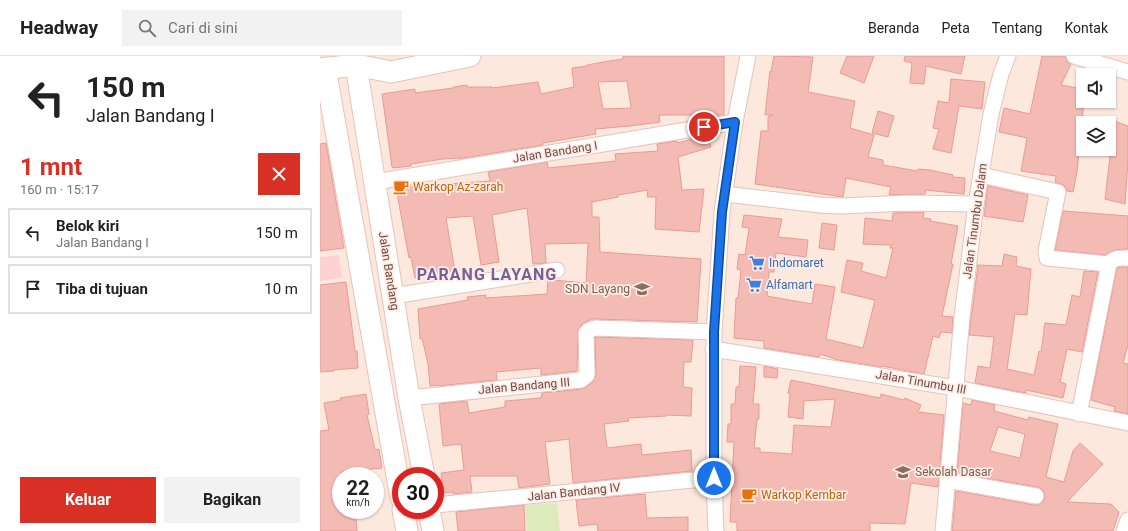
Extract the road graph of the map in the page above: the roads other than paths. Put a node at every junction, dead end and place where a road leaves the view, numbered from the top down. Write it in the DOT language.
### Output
graph roads {
  1 [pos="470,56"];
  2 [pos="748,56"];
  3 [pos="1008,56"];
  4 [pos="1074,56"];
  5 [pos="356,65"];
  6 [pos="323,68"];
  7 [pos="391,72"];
  8 [pos="1128,72"];
  9 [pos="360,90"];
  10 [pos="325,94"];
  11 [pos="735,122"];
  12 [pos="981,174"];
  13 [pos="375,182"];
  14 [pos="725,194"];
  15 [pos="976,204"];
  16 [pos="1128,258"];
  17 [pos="1109,264"];
  18 [pos="558,270"];
  19 [pos="393,296"];
  20 [pos="714,332"];
  21 [pos="713,348"];
  22 [pos="956,388"];
  23 [pos="409,398"];
  24 [pos="1079,414"];
  25 [pos="1128,423"];
  26 [pos="395,467"];
  27 [pos="422,467"];
  28 [pos="714,478"];
  29 [pos="947,480"];
  30 [pos="1036,496"];
  31 [pos="444,504"];
  32 [pos="405,519"];
  33 [pos="431,519"];
  34 [pos="1128,520"];
  35 [pos="407,531"];
  36 [pos="433,531"];
  37 [pos="716,531"];
  38 [pos="943,531"];
  39 [pos="1124,531"];
  1 -- 7 [label="main road"];
  2 -- 11 [label="street"];
  3 -- 12 [label="street, Jalan Tinumbu Dalam"];
  4 -- 8 [label="street"];
  5 -- 6 [label="main road"];
  5 -- 7 [label="main road"];
  5 -- 9 [label="main road, Jalan Bandang"];
  6 -- 10 [label="main road"];
  7 -- 9 [label="main road"];
  9 -- 10 [label="main road"];
  9 -- 13 [label="main road, Jalan Bandang"];
  10 -- 26 [label="main road"];
  11 -- 13 [label="street, Jalan Bandang I"];
  11 -- 14 [label="street"];
  12 -- 15 [label="street, Jalan Tinumbu Dalam"];
  12 -- 17 [label="street"];
  13 -- 19 [label="main road, Jalan Bandang"];
  14 -- 15 [label="street"];
  14 -- 20 [label="street"];
  15 -- 22 [label="street, Jalan Tinumbu Dalam"];
  16 -- 17 [label="street"];
  17 -- 24 [label="street"];
  18 -- 19 [label="street"];
  19 -- 23 [label="main road, Jalan Bandang"];
  20 -- 21 [label="street"];
  20 -- 23 [label="street, Jalan Bandang III"];
  21 -- 22 [label="street, Jalan Tinumbu III"];
  21 -- 28 [label="street"];
  22 -- 24 [label="street, Jalan Tinumbu III"];
  22 -- 29 [label="street, Jalan Tinumbu Dalam"];
  23 -- 27 [label="main road, Jalan Bandang"];
  24 -- 25 [label="street, Jalan Tinumbu III"];
  28 -- 31 [label="street, Jalan Bandang IV"];
  28 -- 37 [label="street"];
  29 -- 30 [label="street"];
  29 -- 38 [label="street, Jalan Tinumbu Dalam"];
  32 -- 35 [label="main road"];
  33 -- 36 [label="main road"];
  34 -- 39 [label="street"];
}
